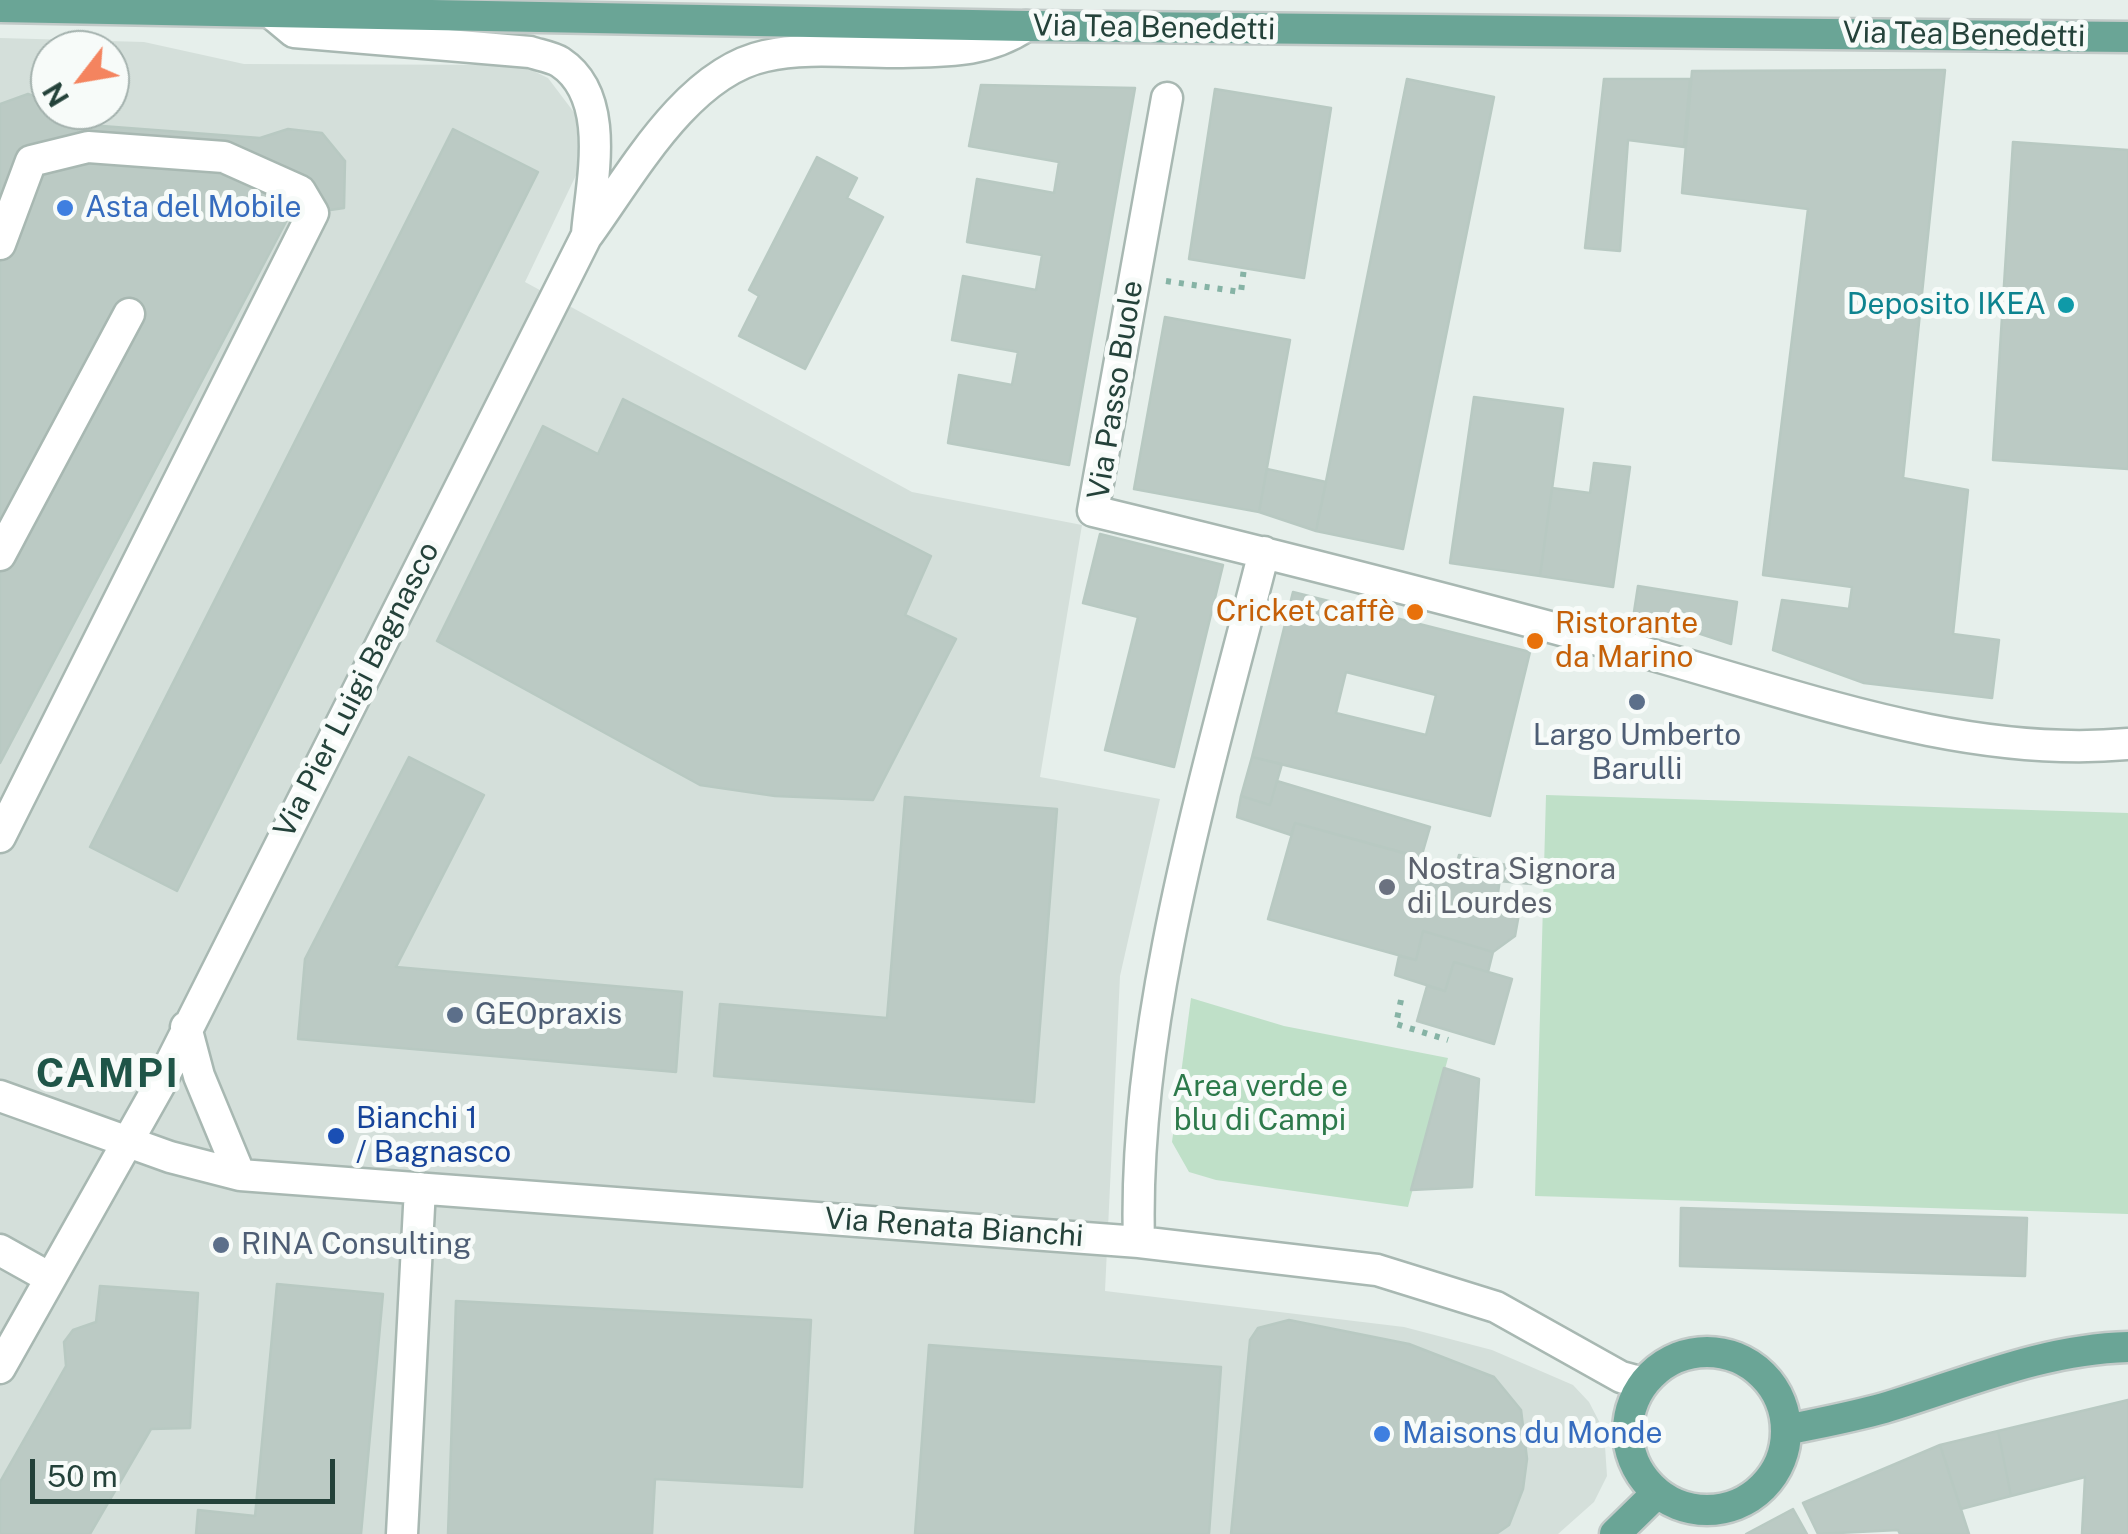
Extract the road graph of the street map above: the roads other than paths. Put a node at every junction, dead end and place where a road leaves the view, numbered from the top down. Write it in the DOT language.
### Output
graph roads {
  1 [pos="0,6"];
  2 [pos="270,12"];
  3 [pos="1026,26"];
  4 [pos="2128,37"];
  5 [pos="1167,98"];
  6 [pos="586,237"];
  7 [pos="0,244"];
  8 [pos="129,314"];
  9 [pos="1264,552"];
  10 [pos="0,555"];
  11 [pos="2128,744"];
  12 [pos="0,837"];
  13 [pos="186,1028"];
  14 [pos="0,1096"];
  15 [pos="124,1142"];
  16 [pos="240,1174"];
  17 [pos="420,1188"];
  18 [pos="1139,1242"];
  19 [pos="0,1250"];
  20 [pos="50,1278"];
  21 [pos="2128,1347"];
  22 [pos="0,1368"];
  23 [pos="1643,1383"];
  24 [pos="1786,1430"];
  25 [pos="1657,1493"];
  26 [pos="402,1534"];
  27 [pos="1615,1534"];
  1 -- 2 [label="main road, Via Tea Benedetti"];
  2 -- 3 [label="main road, Via Tea Benedetti"];
  2 -- 6 [label="street, Via Pier Luigi Bagnasco"];
  3 -- 4 [label="main road, Via Tea Benedetti"];
  3 -- 6 [label="street, Via Pier Luigi Bagnasco"];
  5 -- 9 [label="street, Via Passo Buole"];
  6 -- 13 [label="street, Via Pier Luigi Bagnasco"];
  7 -- 12 [label="street"];
  8 -- 10 [label="street"];
  9 -- 11 [label="street"];
  9 -- 18 [label="street"];
  13 -- 15 [label="street, Via Pier Luigi Bagnasco"];
  13 -- 16 [label="street"];
  14 -- 15 [label="street, Via Renata Bianchi"];
  15 -- 16 [label="street, Via Renata Bianchi"];
  15 -- 20 [label="street, Via Pier Luigi Bagnasco"];
  16 -- 17 [label="street, Via Renata Bianchi"];
  17 -- 18 [label="street, Via Renata Bianchi"];
  17 -- 26 [label="street"];
  18 -- 23 [label="street, Via Renata Bianchi"];
  19 -- 20 [label="street"];
  20 -- 22 [label="street, Via Pier Luigi Bagnasco"];
  21 -- 24 [label="main road"];
  23 -- 24 [label="main road"];
  23 -- 25 [label="main road"];
  24 -- 25 [label="main road"];
  25 -- 27 [label="main road"];
}
